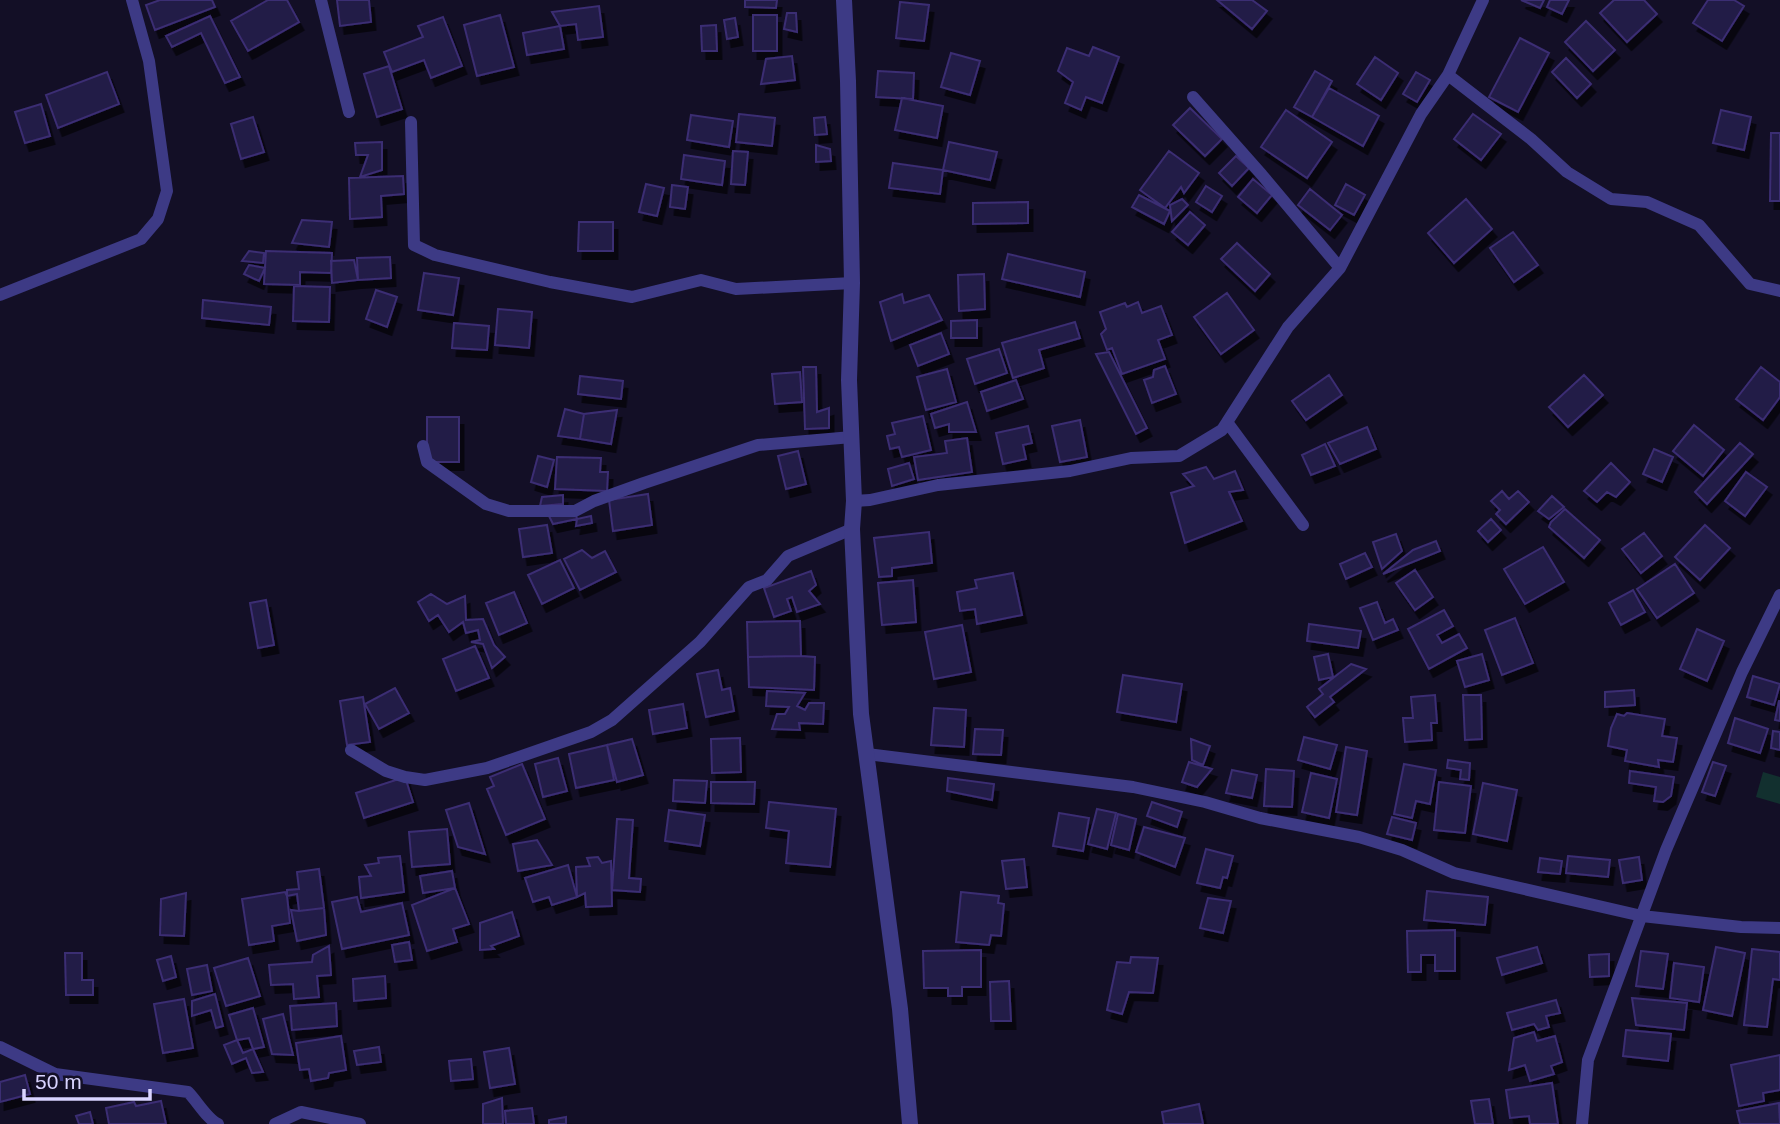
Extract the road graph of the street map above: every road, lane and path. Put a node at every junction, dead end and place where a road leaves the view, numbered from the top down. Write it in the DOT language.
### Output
graph roads {
  1 [pos="132,0"];
  2 [pos="321,0"];
  3 [pos="844,0"];
  4 [pos="1483,0"];
  5 [pos="1448,75"];
  6 [pos="1193,97"];
  7 [pos="349,112"];
  8 [pos="411,122"];
  9 [pos="1340,268"];
  10 [pos="852,283"];
  11 [pos="1780,291"];
  12 [pos="0,295"];
  13 [pos="1227,422"];
  14 [pos="852,437"];
  15 [pos="424,446"];
  16 [pos="854,501"];
  17 [pos="1303,526"];
  18 [pos="852,529"];
  19 [pos="1780,596"];
  20 [pos="351,750"];
  21 [pos="867,754"];
  22 [pos="1642,916"];
  23 [pos="1780,928"];
  24 [pos="0,1047"];
  25 [pos="210,1123"];
  26 [pos="275,1124"];
  27 [pos="360,1124"];
  28 [pos="911,1124"];
  29 [pos="1582,1124"];
  1 -- 12 [label="street"];
  2 -- 7 [label="street"];
  3 -- 10 [label="street"];
  4 -- 5 [label="street"];
  5 -- 9 [label="street"];
  5 -- 11 [label="street"];
  6 -- 9 [label="street"];
  8 -- 10 [label="street"];
  9 -- 13 [label="street"];
  10 -- 14 [label="street"];
  13 -- 16 [label="street"];
  13 -- 17 [label="street"];
  14 -- 15 [label="street"];
  14 -- 16 [label="street"];
  16 -- 18 [label="street"];
  18 -- 20 [label="street"];
  18 -- 21 [label="street"];
  19 -- 22 [label="street"];
  21 -- 22 [label="street"];
  21 -- 28 [label="street"];
  22 -- 23 [label="street"];
  22 -- 29 [label="street"];
  24 -- 25 [label="street"];
  26 -- 27 [label="street"];
}
